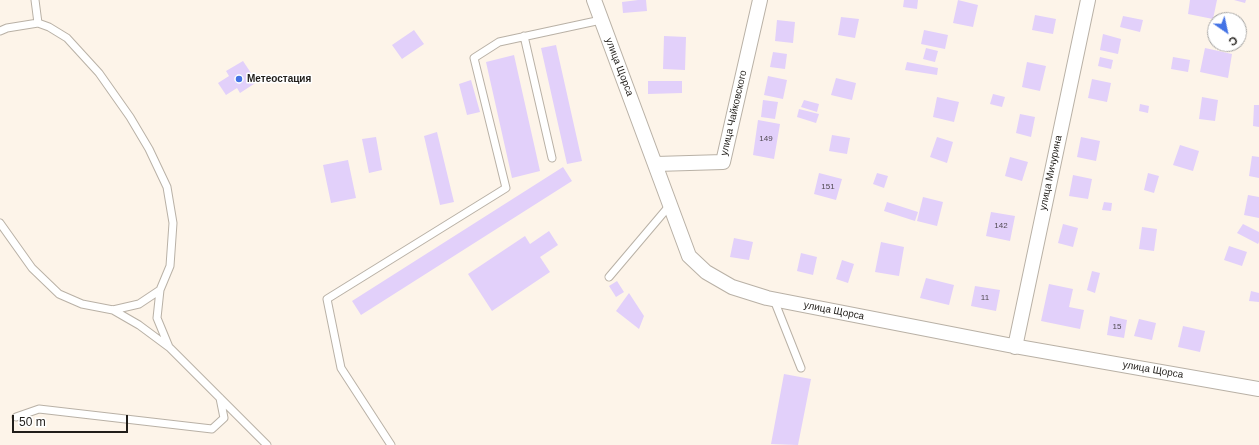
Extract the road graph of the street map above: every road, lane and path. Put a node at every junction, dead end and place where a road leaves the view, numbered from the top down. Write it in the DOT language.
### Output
graph roads {
  1 [pos="35,0"];
  2 [pos="594,0"];
  3 [pos="760,0"];
  4 [pos="1088,0"];
  5 [pos="601,20"];
  6 [pos="38,24"];
  7 [pos="0,31"];
  8 [pos="524,36"];
  9 [pos="552,158"];
  10 [pos="656,164"];
  11 [pos="670,205"];
  12 [pos="0,222"];
  13 [pos="609,277"];
  14 [pos="160,290"];
  15 [pos="774,300"];
  16 [pos="113,310"];
  17 [pos="1015,346"];
  18 [pos="170,348"];
  19 [pos="801,368"];
  20 [pos="1259,389"];
  21 [pos="220,398"];
  22 [pos="16,417"];
  23 [pos="267,445"];
  24 [pos="391,445"];
  1 -- 6 [label="lane"];
  2 -- 5 [label="street, улица Щорса"];
  3 -- 10 [label="street, улица Чайковского"];
  4 -- 17 [label="street, улица Мичурина"];
  5 -- 8 [label="lane"];
  5 -- 10 [label="street, улица Щорса"];
  6 -- 7 [label="lane"];
  6 -- 14 [label="lane"];
  8 -- 9 [label="lane"];
  8 -- 24 [label="lane"];
  10 -- 11 [label="street, улица Щорса"];
  11 -- 13 [label="lane"];
  11 -- 15 [label="street, улица Щорса"];
  12 -- 16 [label="lane"];
  14 -- 16 [label="lane"];
  14 -- 18 [label="lane"];
  15 -- 17 [label="street, улица Щорса"];
  15 -- 19 [label="lane"];
  16 -- 18 [label="lane"];
  17 -- 20 [label="street, улица Щорса"];
  18 -- 21 [label="lane"];
  21 -- 22 [label="lane"];
  21 -- 23 [label="lane"];
}
